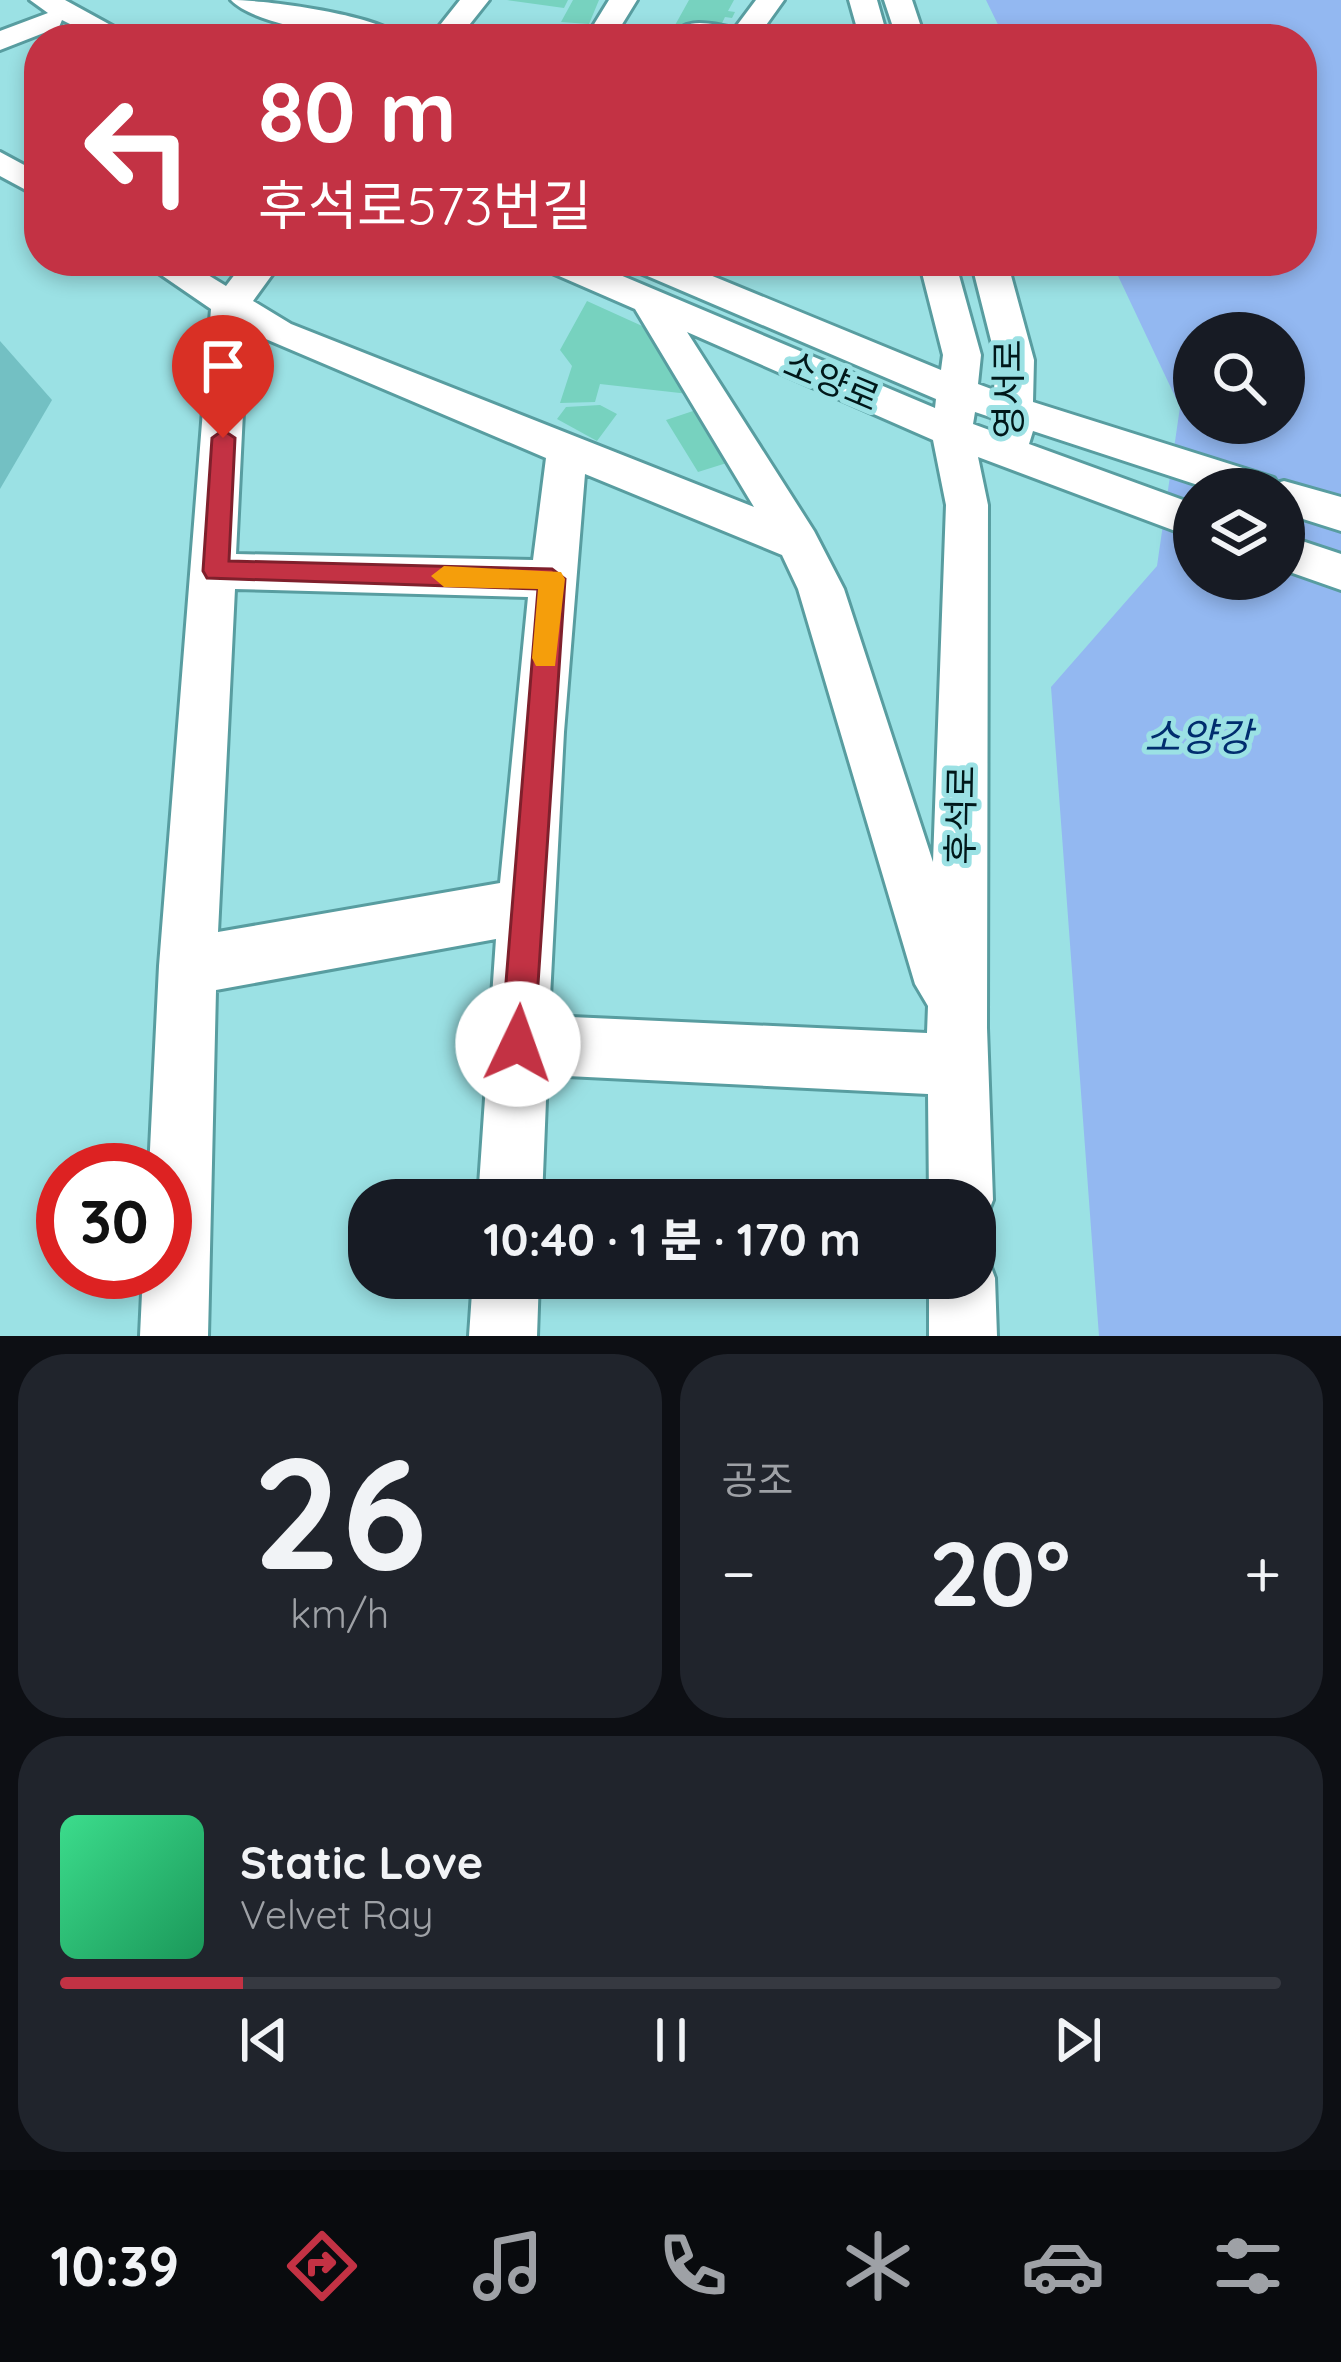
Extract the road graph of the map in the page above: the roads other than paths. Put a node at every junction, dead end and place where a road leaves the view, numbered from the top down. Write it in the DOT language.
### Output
graph roads {
  1 [pos="6,0"];
  2 [pos="97,0"];
  3 [pos="244,0"];
  4 [pos="475,0"];
  5 [pos="53,11"];
  6 [pos="276,18"];
  7 [pos="85,24"];
  8 [pos="339,24"];
  9 [pos="455,24"];
  10 [pos="183,276"];
  11 [pos="253,276"];
  12 [pos="650,276"];
  13 [pos="658,276"];
  14 [pos="941,276"];
  15 [pos="993,276"];
  16 [pos="230,306"];
  17 [pos="956,412"];
  18 [pos="1012,432"];
  19 [pos="567,452"];
  20 [pos="1190,468"];
  21 [pos="1305,503"];
  22 [pos="967,505"];
  23 [pos="1173,513"];
  24 [pos="1341,514"];
  25 [pos="798,543"];
  26 [pos="1305,559"];
  27 [pos="216,571"];
  28 [pos="1341,572"];
  29 [pos="552,579"];
  30 [pos="526,906"];
  31 [pos="188,966"];
  32 [pos="518,1044"];
  33 [pos="958,1047"];
  34 [pos="511,1179"];
  35 [pos="961,1179"];
  36 [pos="505,1299"];
  37 [pos="962,1299"];
  38 [pos="174,1336"];
  39 [pos="503,1336"];
  40 [pos="963,1336"];
  1 -- 5 [label="street"];
  2 -- 5 [label="street"];
  3 -- 6 [label="street"];
  4 -- 9 [label="street"];
  5 -- 7 [label="street"];
  6 -- 8 [label="street"];
  10 -- 16 [label="street"];
  11 -- 16 [label="street"];
  12 -- 25 [label="street"];
  13 -- 17 [label="street, 소양로"];
  14 -- 17 [label="street, 영서로"];
  15 -- 18 [label="street, 영서로"];
  16 -- 19 [label="street"];
  16 -- 27 [label="street"];
  17 -- 18 [label="street, 소양로"];
  17 -- 22 [label="street, 후석로"];
  18 -- 20 [label="street, 소양로"];
  18 -- 22 [label="street, 영서로"];
  18 -- 23 [label="street, 소양로"];
  19 -- 25 [label="street"];
  19 -- 29 [label="street"];
  21 -- 24 [label="street"];
  22 -- 33 [label="street, 후석로"];
  25 -- 33 [label="street"];
  26 -- 28 [label="street"];
  27 -- 29 [label="street"];
  27 -- 31 [label="street"];
  29 -- 30 [label="street"];
  30 -- 31 [label="street"];
  30 -- 32 [label="street"];
  31 -- 38 [label="street"];
  32 -- 33 [label="street"];
  32 -- 34 [label="street"];
  33 -- 35 [label="street, 후석로"];
  36 -- 39 [label="street"];
  37 -- 40 [label="street"];
}
